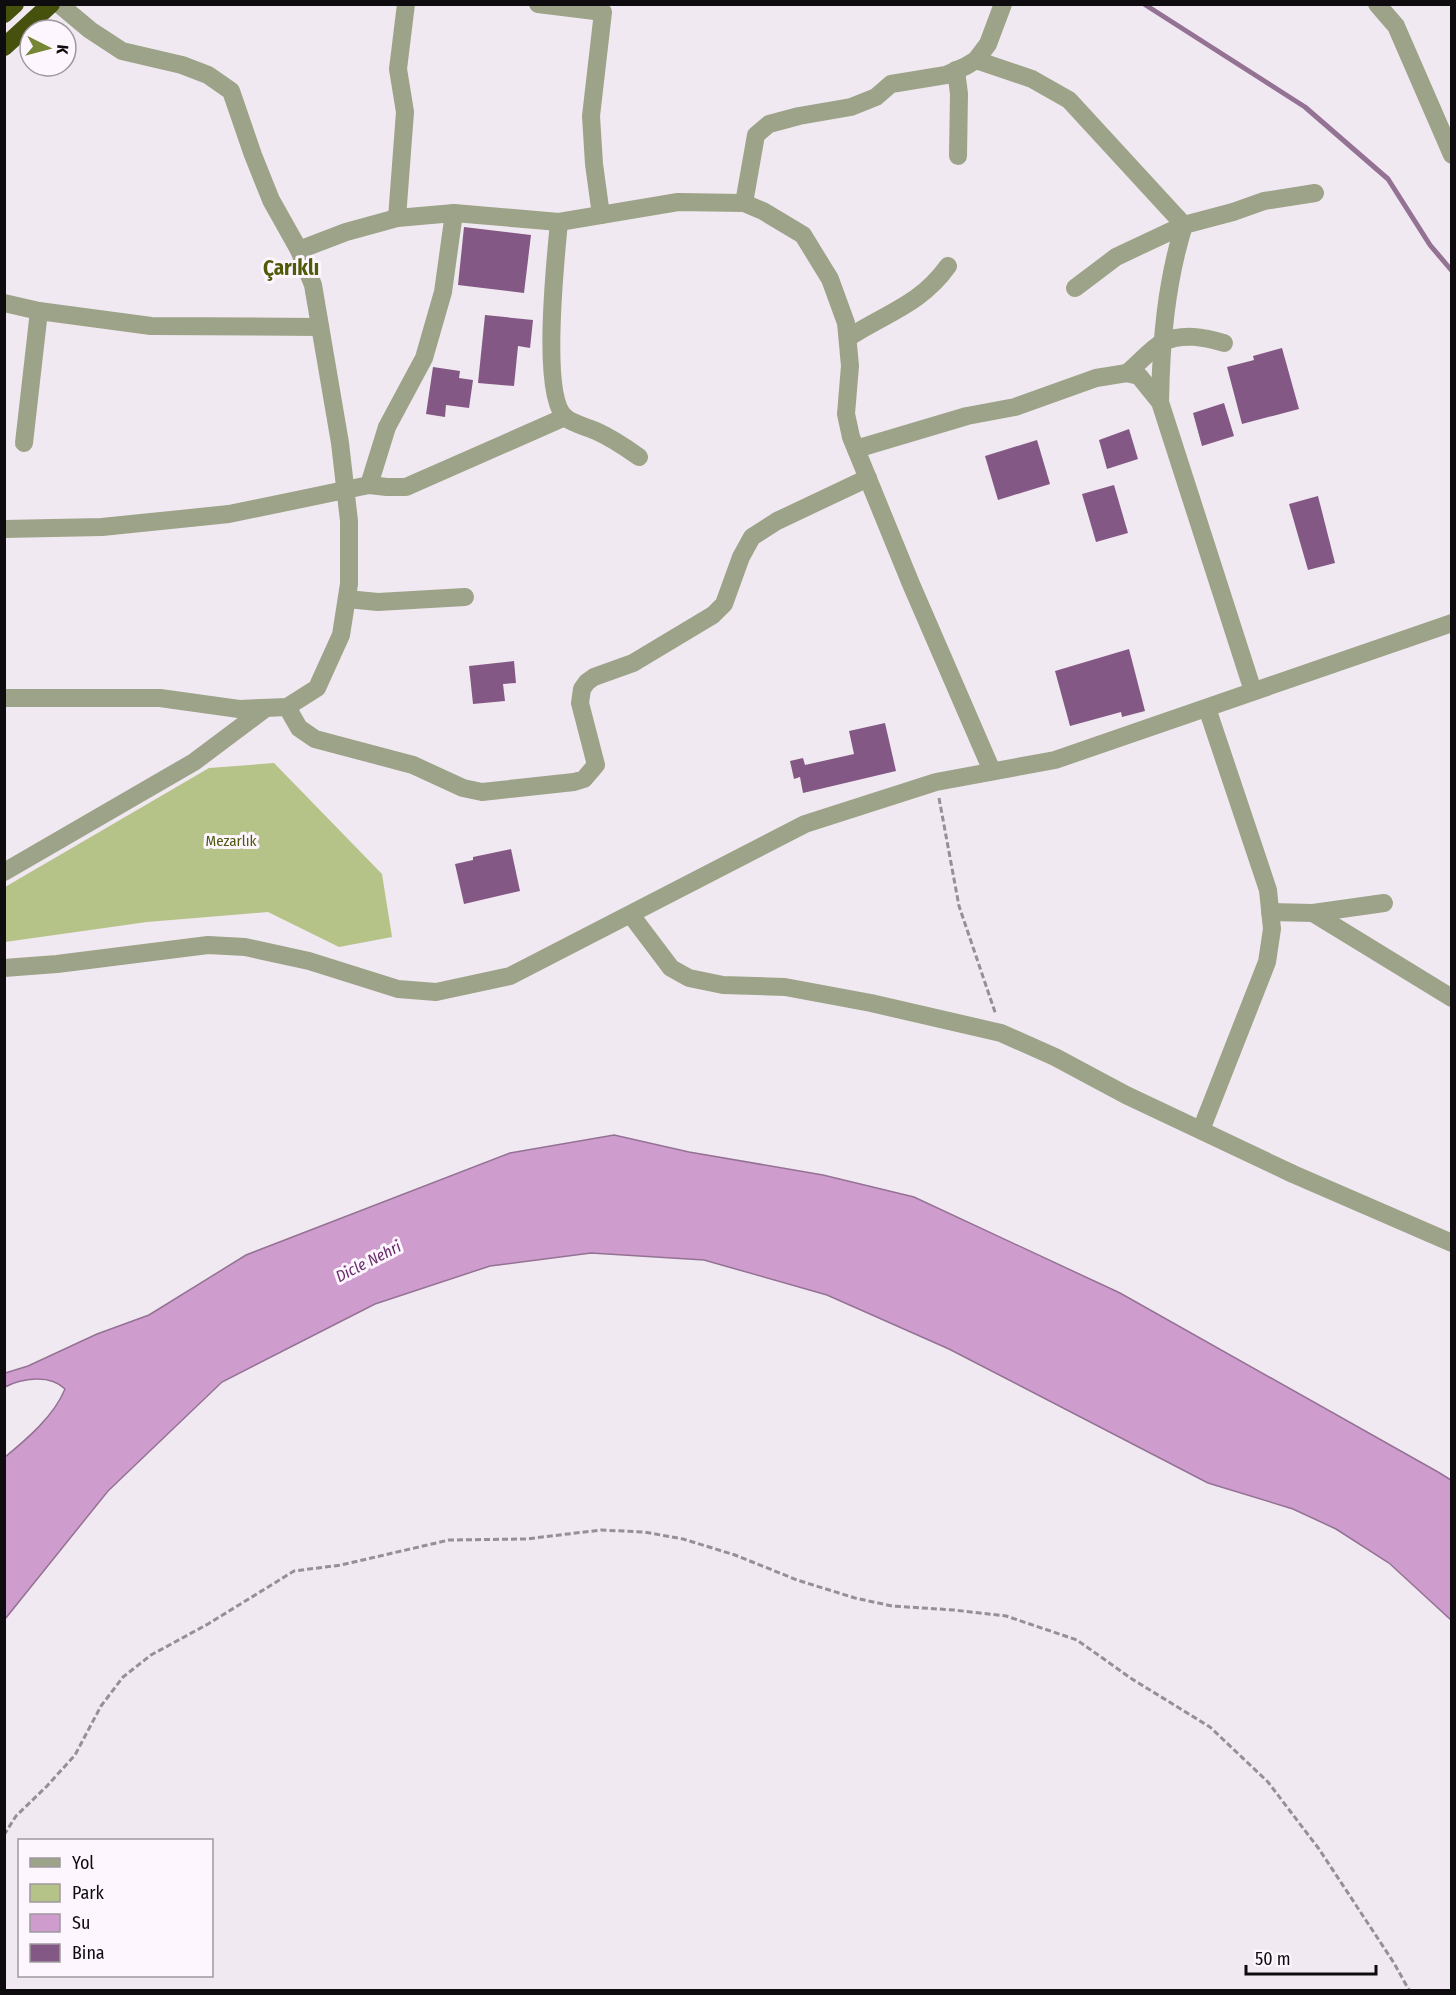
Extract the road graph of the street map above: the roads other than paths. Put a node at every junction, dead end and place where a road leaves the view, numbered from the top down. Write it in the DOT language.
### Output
graph roads {
  1 [pos="15,4"];
  2 [pos="51,4"];
  3 [pos="59,4"];
  4 [pos="405,4"];
  5 [pos="538,4"];
  6 [pos="1003,4"];
  7 [pos="1377,4"];
  8 [pos="4,14"];
  9 [pos="4,47"];
  10 [pos="976,60"];
  11 [pos="956,70"];
  12 [pos="1452,154"];
  13 [pos="958,156"];
  14 [pos="1315,193"];
  15 [pos="744,203"];
  16 [pos="454,213"];
  17 [pos="601,215"];
  18 [pos="397,218"];
  19 [pos="559,222"];
  20 [pos="1184,225"];
  21 [pos="299,250"];
  22 [pos="948,266"];
  23 [pos="1076,288"];
  24 [pos="4,303"];
  25 [pos="39,311"];
  26 [pos="320,327"];
  27 [pos="848,338"];
  28 [pos="1161,343"];
  29 [pos="1224,343"];
  30 [pos="1127,373"];
  31 [pos="1160,402"];
  32 [pos="565,417"];
  33 [pos="24,443"];
  34 [pos="856,449"];
  35 [pos="639,457"];
  36 [pos="867,478"];
  37 [pos="369,485"];
  38 [pos="346,489"];
  39 [pos="4,529"];
  40 [pos="465,597"];
  41 [pos="347,599"];
  42 [pos="1452,623"];
  43 [pos="1253,691"];
  44 [pos="4,698"];
  45 [pos="287,707"];
  46 [pos="266,708"];
  47 [pos="1207,708"];
  48 [pos="992,771"];
  49 [pos="4,872"];
  50 [pos="1384,903"];
  51 [pos="1270,912"];
  52 [pos="1313,913"];
  53 [pos="631,915"];
  54 [pos="4,968"];
  55 [pos="1452,998"];
  56 [pos="1201,1130"];
  57 [pos="1452,1243"];
  1 -- 8 [label="highway"];
  2 -- 9 [label="highway"];
  3 -- 21 [label="street"];
  4 -- 18 [label="street"];
  5 -- 17 [label="street"];
  6 -- 10 [label="street"];
  7 -- 12 [label="street"];
  10 -- 11 [label="street"];
  10 -- 20 [label="street"];
  11 -- 13 [label="street"];
  11 -- 15 [label="street"];
  14 -- 20 [label="street"];
  15 -- 17 [label="street"];
  15 -- 27 [label="street"];
  16 -- 18 [label="street"];
  16 -- 19 [label="street"];
  16 -- 37 [label="street"];
  17 -- 19 [label="street"];
  18 -- 21 [label="street"];
  19 -- 32 [label="street"];
  20 -- 23 [label="street"];
  20 -- 28 [label="street"];
  21 -- 26 [label="street"];
  22 -- 27 [label="street"];
  24 -- 25 [label="street"];
  25 -- 26 [label="street"];
  25 -- 33 [label="street"];
  26 -- 38 [label="street"];
  27 -- 34 [label="street"];
  28 -- 29 [label="street"];
  28 -- 30 [label="street"];
  28 -- 31 [label="street"];
  30 -- 31 [label="street"];
  30 -- 34 [label="street"];
  31 -- 43 [label="street"];
  32 -- 35 [label="street"];
  32 -- 37 [label="street"];
  34 -- 36 [label="street"];
  36 -- 45 [label="street"];
  36 -- 48 [label="street"];
  37 -- 38 [label="street"];
  38 -- 39 [label="street"];
  38 -- 41 [label="street"];
  40 -- 41 [label="street"];
  41 -- 45 [label="street"];
  42 -- 43 [label="street"];
  43 -- 47 [label="street"];
  44 -- 46 [label="street"];
  45 -- 46 [label="street"];
  46 -- 49 [label="street"];
  47 -- 48 [label="street"];
  47 -- 51 [label="street"];
  48 -- 53 [label="street"];
  50 -- 52 [label="street"];
  51 -- 52 [label="street"];
  51 -- 56 [label="street"];
  52 -- 55 [label="street"];
  53 -- 54 [label="street"];
  53 -- 56 [label="street"];
  56 -- 57 [label="street"];
}
